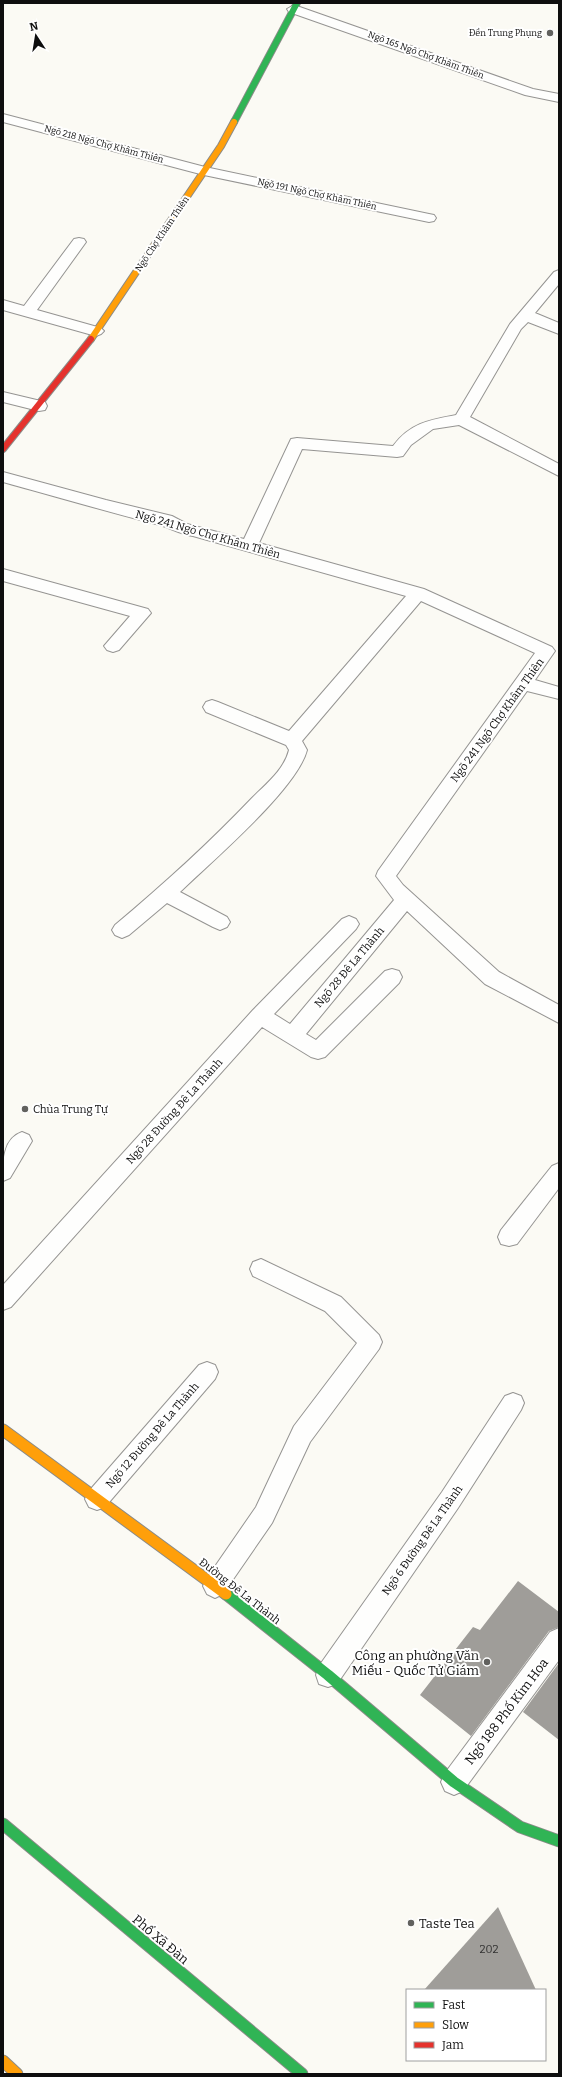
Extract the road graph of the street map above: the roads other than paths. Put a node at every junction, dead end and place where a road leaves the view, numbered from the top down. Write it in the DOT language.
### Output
graph roads {
  1 [pos="295,6"];
  2 [pos="559,98"];
  3 [pos="3,118"];
  4 [pos="204,171"];
  5 [pos="429,218"];
  6 [pos="79,242"];
  7 [pos="559,275"];
  8 [pos="3,305"];
  9 [pos="28,312"];
  10 [pos="525,315"];
  11 [pos="559,329"];
  12 [pos="96,331"];
  13 [pos="3,397"];
  14 [pos="39,406"];
  15 [pos="461,419"];
  16 [pos="3,449"];
  17 [pos="559,471"];
  18 [pos="3,478"];
  19 [pos="249,546"];
  20 [pos="3,575"];
  21 [pos="418,593"];
  22 [pos="113,646"];
  23 [pos="523,683"];
  24 [pos="559,693"];
  25 [pos="212,708"];
  26 [pos="292,740"];
  27 [pos="166,893"];
  28 [pos="406,899"];
  29 [pos="220,922"];
  30 [pos="349,924"];
  31 [pos="122,930"];
  32 [pos="392,977"];
  33 [pos="559,1015"];
  34 [pos="260,1016"];
  35 [pos="292,1036"];
  36 [pos="22,1141"];
  37 [pos="3,1172"];
  38 [pos="559,1172"];
  39 [pos="509,1237"];
  40 [pos="261,1269"];
  41 [pos="3,1300"];
  42 [pos="207,1372"];
  43 [pos="513,1403"];
  44 [pos="3,1430"];
  45 [pos="97,1499"];
  46 [pos="214,1586"];
  47 [pos="559,1640"];
  48 [pos="328,1675"];
  49 [pos="454,1782"];
  50 [pos="3,1824"];
  51 [pos="559,1841"];
  52 [pos="3,2061"];
  53 [pos="17,2074"];
  54 [pos="302,2074"];
  1 -- 2 [label="lane, Ngõ 165 Ngõ Chợ Khâm Thiên"];
  1 -- 4 [label="street, Ngõ Chợ Khâm Thiên"];
  3 -- 4 [label="lane, Ngõ 218 Ngõ Chợ Khâm Thiên"];
  4 -- 5 [label="lane, Ngõ 191 Ngõ Chợ Khâm Thiên"];
  4 -- 12 [label="street, Ngõ Chợ Khâm Thiên"];
  6 -- 9 [label="lane"];
  7 -- 10 [label="lane"];
  8 -- 9 [label="lane"];
  9 -- 12 [label="lane"];
  10 -- 11 [label="lane"];
  10 -- 15 [label="lane"];
  12 -- 14 [label="street, Ngõ Chợ Khâm Thiên"];
  13 -- 14 [label="lane"];
  14 -- 16 [label="street, Ngõ Chợ Khâm Thiên"];
  15 -- 17 [label="lane"];
  15 -- 19 [label="lane"];
  18 -- 19 [label="lane, Ngõ 241 Ngõ Chợ Khâm Thiên"];
  19 -- 21 [label="lane, Ngõ 241 Ngõ Chợ Khâm Thiên"];
  20 -- 22 [label="lane"];
  21 -- 23 [label="lane, Ngõ 241 Ngõ Chợ Khâm Thiên"];
  21 -- 26 [label="lane"];
  23 -- 24 [label="lane"];
  23 -- 28 [label="lane, Ngõ 241 Ngõ Chợ Khâm Thiên"];
  25 -- 26 [label="lane"];
  26 -- 27 [label="lane"];
  27 -- 29 [label="lane"];
  27 -- 31 [label="lane"];
  28 -- 33 [label="lane, Ngõ 241 Ngõ Chợ Khâm Thiên"];
  28 -- 35 [label="lane, Ngõ 28 Đê La Thành"];
  30 -- 34 [label="lane, Ngõ 28 Đường Đê La Thành"];
  32 -- 35 [label="lane"];
  34 -- 35 [label="lane"];
  34 -- 41 [label="lane, Ngõ 28 Đường Đê La Thành"];
  36 -- 37 [label="lane"];
  38 -- 39 [label="lane"];
  40 -- 46 [label="lane"];
  42 -- 45 [label="lane, Ngõ 12 Đường Đê La Thành"];
  43 -- 48 [label="lane, Ngõ 6 Đường Đê La Thành"];
  44 -- 45 [label="street, Đường Đê La Thành"];
  45 -- 46 [label="street, Đường Đê La Thành"];
  46 -- 48 [label="street, Đường Đê La Thành"];
  47 -- 49 [label="lane, Ngõ 188 Phố Kim Hoa"];
  48 -- 49 [label="street, Đường Đê La Thành"];
  49 -- 51 [label="street, Đường Đê La Thành"];
  50 -- 54 [label="street, Phố Xã Đàn"];
  52 -- 53 [label="street"];
}
